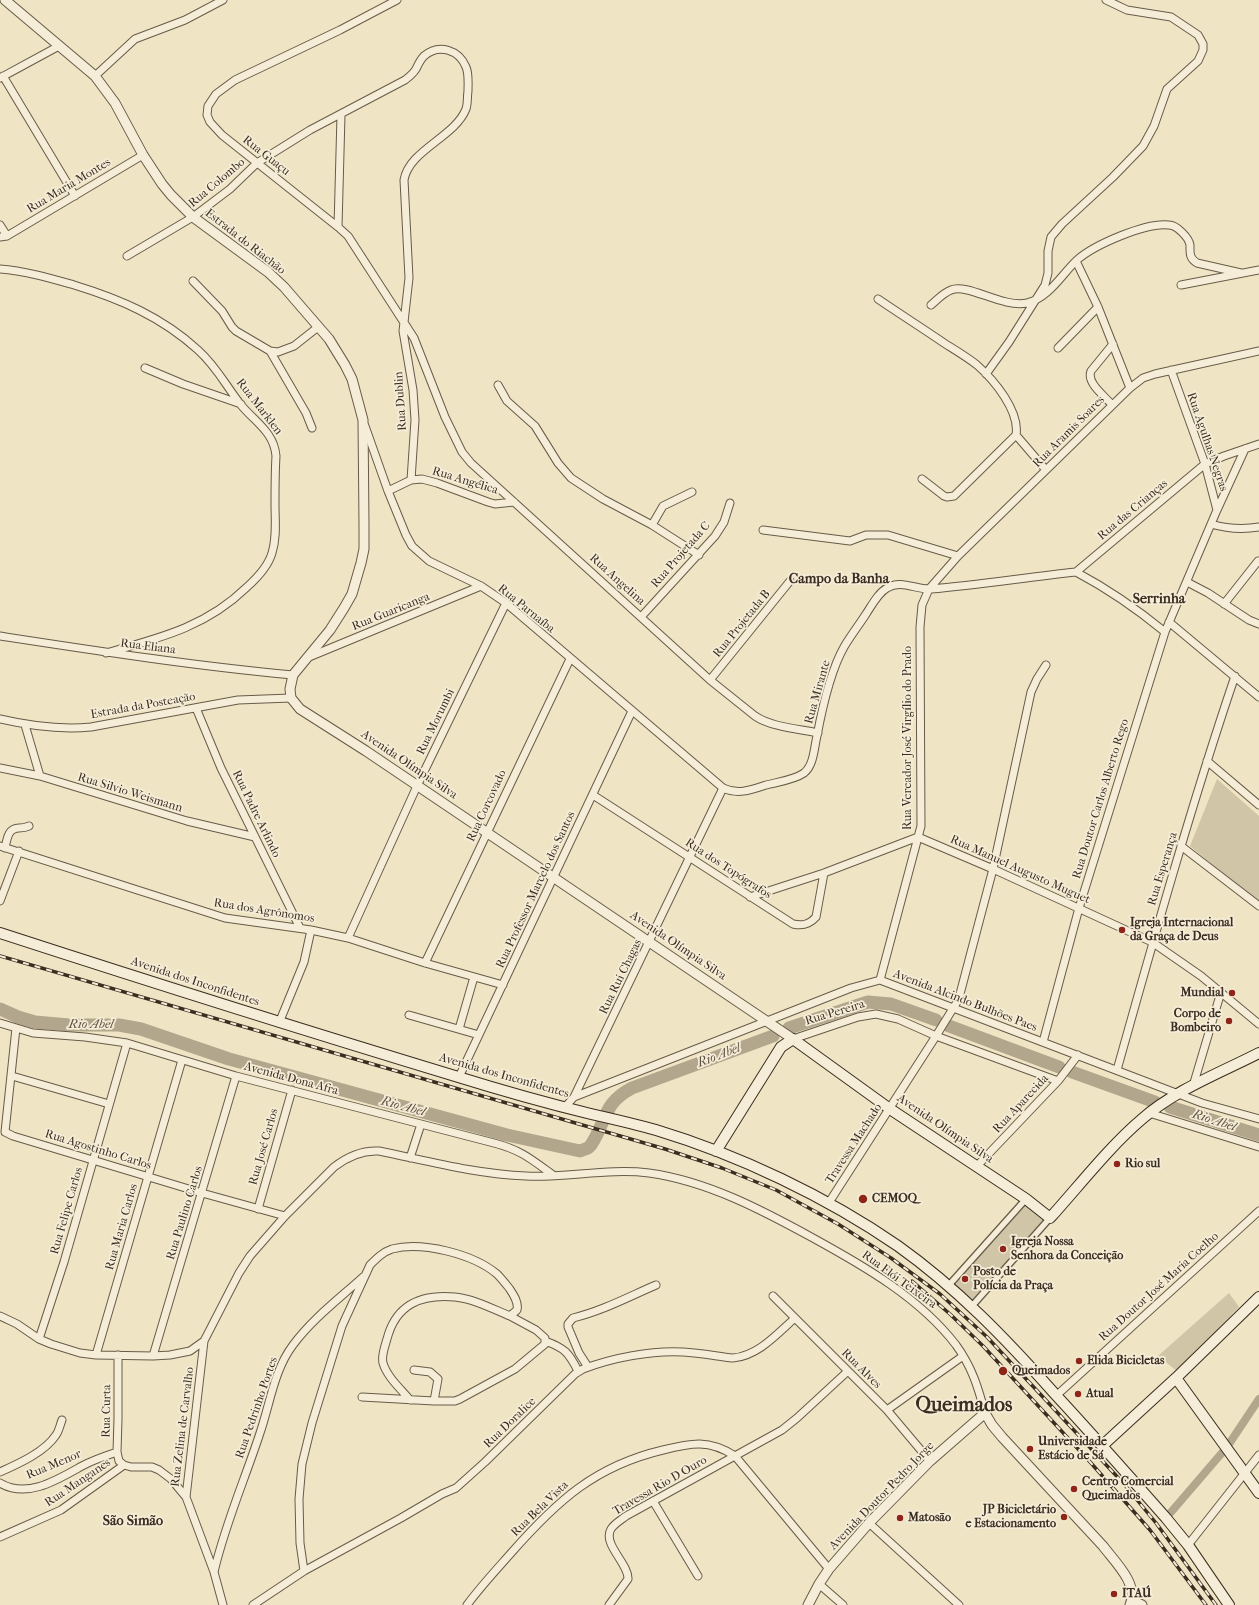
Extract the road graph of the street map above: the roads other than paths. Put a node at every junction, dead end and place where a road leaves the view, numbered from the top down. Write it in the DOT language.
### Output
graph roads {
  1 [pos="223,0"];
  2 [pos="397,0"];
  3 [pos="1106,0"];
  4 [pos="11,2"];
  5 [pos="59,46"];
  6 [pos="95,76"];
  7 [pos="1,77"];
  8 [pos="341,115"];
  9 [pos="143,155"];
  10 [pos="257,163"];
  11 [pos="75,196"];
  12 [pos="193,217"];
  13 [pos="0,225"];
  14 [pos="338,227"];
  15 [pos="4,237"];
  16 [pos="127,256"];
  17 [pos="1076,261"];
  18 [pos="0,269"];
  19 [pos="1259,270"];
  20 [pos="1241,273"];
  21 [pos="193,281"];
  22 [pos="1181,285"];
  23 [pos="878,299"];
  24 [pos="1036,300"];
  25 [pos="931,305"];
  26 [pos="1098,307"];
  27 [pos="403,320"];
  28 [pos="318,327"];
  29 [pos="1113,344"];
  30 [pos="1058,348"];
  31 [pos="270,351"];
  32 [pos="1259,351"];
  33 [pos="145,368"];
  34 [pos="1171,370"];
  35 [pos="986,374"];
  36 [pos="498,385"];
  37 [pos="1130,388"];
  38 [pos="438,399"];
  39 [pos="241,404"];
  40 [pos="1112,405"];
  41 [pos="363,420"];
  42 [pos="312,428"];
  43 [pos="1016,435"];
  44 [pos="1259,444"];
  45 [pos="1245,449"];
  46 [pos="1205,464"];
  47 [pos="1046,470"];
  48 [pos="922,479"];
  49 [pos="411,480"];
  50 [pos="388,491"];
  51 [pos="692,492"];
  52 [pos="514,502"];
  53 [pos="730,504"];
  54 [pos="1217,510"];
  55 [pos="1211,524"];
  56 [pos="652,525"];
  57 [pos="1259,527"];
  58 [pos="764,530"];
  59 [pos="698,555"];
  60 [pos="958,556"];
  61 [pos="1258,561"];
  62 [pos="1076,572"];
  63 [pos="790,581"];
  64 [pos="1187,582"];
  65 [pos="481,586"];
  66 [pos="929,589"];
  67 [pos="506,603"];
  68 [pos="1224,604"];
  69 [pos="641,617"];
  70 [pos="1169,622"];
  71 [pos="1259,624"];
  72 [pos="1165,632"];
  73 [pos="0,636"];
  74 [pos="106,653"];
  75 [pos="309,657"];
  76 [pos="570,659"];
  77 [pos="1046,665"];
  78 [pos="293,675"];
  79 [pos="1235,676"];
  80 [pos="710,680"];
  81 [pos="1259,697"];
  82 [pos="291,698"];
  83 [pos="196,708"];
  84 [pos="632,711"];
  85 [pos="0,719"];
  86 [pos="25,725"];
  87 [pos="818,733"];
  88 [pos="1206,761"];
  89 [pos="0,768"];
  90 [pos="40,776"];
  91 [pos="417,786"];
  92 [pos="722,788"];
  93 [pos="593,795"];
  94 [pos="1259,805"];
  95 [pos="29,826"];
  96 [pos="487,832"];
  97 [pos="255,837"];
  98 [pos="918,837"];
  99 [pos="1181,846"];
  100 [pos="2,847"];
  101 [pos="19,851"];
  102 [pos="690,857"];
  103 [pos="993,869"];
  104 [pos="824,873"];
  105 [pos="553,877"];
  106 [pos="750,897"];
  107 [pos="0,901"];
  108 [pos="1259,906"];
  109 [pos="1079,908"];
  110 [pos="300,928"];
  111 [pos="311,930"];
  112 [pos="0,933"];
  113 [pos="348,938"];
  114 [pos="650,942"];
  115 [pos="1152,942"];
  116 [pos="425,963"];
  117 [pos="474,977"];
  118 [pos="880,980"];
  119 [pos="503,985"];
  120 [pos="1221,992"];
  121 [pos="953,1008"];
  122 [pos="410,1015"];
  123 [pos="279,1022"];
  124 [pos="0,1023"];
  125 [pos="772,1024"];
  126 [pos="1259,1024"];
  127 [pos="16,1028"];
  128 [pos="459,1029"];
  129 [pos="937,1033"];
  130 [pos="479,1035"];
  131 [pos="790,1037"];
  132 [pos="1043,1042"];
  133 [pos="127,1043"];
  134 [pos="1259,1053"];
  135 [pos="1076,1058"];
  136 [pos="182,1060"];
  137 [pos="1117,1070"];
  138 [pos="12,1076"];
  139 [pos="236,1076"];
  140 [pos="459,1077"];
  141 [pos="1060,1079"];
  142 [pos="1193,1086"];
  143 [pos="292,1090"];
  144 [pos="1175,1096"];
  145 [pos="574,1097"];
  146 [pos="109,1104"];
  147 [pos="565,1107"];
  148 [pos="890,1108"];
  149 [pos="1152,1111"];
  150 [pos="1259,1120"];
  151 [pos="420,1124"];
  152 [pos="1259,1147"];
  153 [pos="716,1151"];
  154 [pos="410,1158"];
  155 [pos="93,1160"];
  156 [pos="978,1166"];
  157 [pos="553,1175"];
  158 [pos="148,1176"];
  159 [pos="202,1193"];
  160 [pos="1026,1199"];
  161 [pos="828,1204"];
  162 [pos="258,1209"];
  163 [pos="1259,1211"];
  164 [pos="285,1216"];
  165 [pos="1050,1218"];
  166 [pos="364,1277"];
  167 [pos="656,1285"];
  168 [pos="949,1285"];
  169 [pos="774,1296"];
  170 [pos="1259,1297"];
  171 [pos="972,1306"];
  172 [pos="1,1315"];
  173 [pos="510,1316"];
  174 [pos="795,1318"];
  175 [pos="39,1338"];
  176 [pos="204,1341"];
  177 [pos="546,1341"];
  178 [pos="96,1355"];
  179 [pos="118,1355"];
  180 [pos="153,1356"];
  181 [pos="963,1356"];
  182 [pos="588,1367"];
  183 [pos="414,1370"];
  184 [pos="578,1371"];
  185 [pos="848,1371"];
  186 [pos="1176,1378"];
  187 [pos="1057,1395"];
  188 [pos="362,1397"];
  189 [pos="410,1400"];
  190 [pos="434,1401"];
  191 [pos="887,1410"];
  192 [pos="985,1412"];
  193 [pos="62,1420"];
  194 [pos="1103,1445"];
  195 [pos="117,1452"];
  196 [pos="1259,1455"];
  197 [pos="735,1456"];
  198 [pos="930,1461"];
  199 [pos="124,1465"];
  200 [pos="0,1472"];
  201 [pos="1245,1473"];
  202 [pos="0,1483"];
  203 [pos="1259,1493"];
  204 [pos="186,1497"];
  205 [pos="653,1501"];
  206 [pos="869,1523"];
  207 [pos="0,1537"];
  208 [pos="1188,1544"];
  209 [pos="829,1569"];
  210 [pos="304,1571"];
  211 [pos="214,1572"];
  212 [pos="698,1576"];
  213 [pos="819,1584"];
  214 [pos="1130,1604"];
  215 [pos="223,1605"];
  216 [pos="253,1605"];
  217 [pos="467,1605"];
  218 [pos="608,1605"];
  219 [pos="808,1605"];
  220 [pos="843,1605"];
  221 [pos="959,1605"];
  222 [pos="1142,1605"];
  223 [pos="1229,1605"];
  1 -- 6 [label="street"];
  2 -- 10 [label="street, Rua Guaçu"];
  3 -- 24 [label="street"];
  4 -- 5 [label="street, Estrada do Riachão"];
  5 -- 6 [label="street, Estrada do Riachão"];
  5 -- 7 [label="street"];
  6 -- 9 [label="street, Estrada do Riachão"];
  7 -- 11 [label="street"];
  8 -- 10 [label="street, Rua Colombo"];
  8 -- 14 [label="street"];
  8 -- 27 [label="street, Rua Colombo"];
  9 -- 11 [label="street, Rua Maria Montes"];
  9 -- 12 [label="street, Estrada do Riachão"];
  10 -- 12 [label="street, Rua Colombo"];
  10 -- 14 [label="street, Rua Guaçu"];
  11 -- 15 [label="street, Rua Maria Montes"];
  12 -- 16 [label="street, Rua Colombo"];
  12 -- 28 [label="street, Estrada do Riachão"];
  13 -- 15 [label="street"];
  14 -- 27 [label="street, Rua Guaçu"];
  17 -- 20 [label="street"];
  17 -- 24 [label="street"];
  17 -- 26 [label="street"];
  18 -- 39 [label="street, Rua Marklen"];
  19 -- 20 [label="street"];
  20 -- 22 [label="street"];
  21 -- 31 [label="street"];
  23 -- 35 [label="street"];
  24 -- 25 [label="street"];
  24 -- 35 [label="street"];
  26 -- 29 [label="street"];
  26 -- 30 [label="street"];
  27 -- 38 [label="street, Rua Guaçu"];
  27 -- 49 [label="street, Rua Dublin"];
  28 -- 31 [label="street"];
  28 -- 41 [label="street, Estrada do Riachão"];
  29 -- 37 [label="street"];
  29 -- 40 [label="street"];
  31 -- 42 [label="street"];
  32 -- 34 [label="street, Rua Aramis Soares"];
  33 -- 39 [label="street"];
  34 -- 37 [label="street, Rua Aramis Soares"];
  34 -- 46 [label="street, Rua Agulhas Negras"];
  35 -- 43 [label="street"];
  36 -- 56 [label="street"];
  37 -- 40 [label="street, Rua Aramis Soares"];
  38 -- 52 [label="street, Rua Angelina"];
  39 -- 74 [label="street, Rua Marklen"];
  40 -- 47 [label="street, Rua Aramis Soares"];
  41 -- 50 [label="street, Rua Parnaíba"];
  41 -- 75 [label="street, Estrada do Riachão"];
  43 -- 47 [label="street"];
  43 -- 48 [label="street"];
  44 -- 45 [label="street"];
  45 -- 46 [label="street, Rua das Crianças"];
  45 -- 54 [label="street"];
  46 -- 54 [label="street, Rua Agulhas Negras"];
  46 -- 62 [label="street, Rua das Crianças"];
  47 -- 60 [label="street, Rua Aramis Soares"];
  49 -- 50 [label="street, Rua Angélica"];
  49 -- 52 [label="street, Rua Angélica"];
  50 -- 65 [label="street, Rua Parnaíba"];
  51 -- 56 [label="street"];
  52 -- 69 [label="street, Rua Angelina"];
  53 -- 59 [label="street, Rua Projetada C"];
  54 -- 55 [label="street, Rua Agulhas Negras"];
  55 -- 57 [label="street"];
  55 -- 64 [label="street, Rua Agulhas Negras"];
  56 -- 59 [label="street"];
  58 -- 60 [label="street"];
  59 -- 69 [label="street, Rua Projetada C"];
  60 -- 66 [label="street, Rua Aramis Soares"];
  61 -- 68 [label="street"];
  62 -- 66 [label="street, Rua Mirante"];
  62 -- 72 [label="street"];
  63 -- 80 [label="street, Rua Projetada B"];
  64 -- 68 [label="street"];
  64 -- 70 [label="street, Rua Agulhas Negras"];
  65 -- 67 [label="street, Rua Parnaíba"];
  65 -- 75 [label="street, Rua Guaricanga"];
  66 -- 87 [label="street, Rua Mirante"];
  66 -- 98 [label="street, Rua Vereador José Virgílio do Prado"];
  67 -- 76 [label="street, Rua Parnaíba"];
  67 -- 91 [label="street, Rua Morumbi"];
  68 -- 71 [label="street"];
  69 -- 80 [label="street, Rua Angelina"];
  70 -- 72 [label="street, Rua Agulhas Negras"];
  70 -- 79 [label="street"];
  72 -- 109 [label="street, Rua Doutor Carlos Alberto Rego"];
  73 -- 74 [label="street, Rua Eliana"];
  74 -- 78 [label="street, Rua Eliana"];
  75 -- 78 [label="street, Estrada do Riachão"];
  76 -- 84 [label="street, Rua Parnaíba"];
  76 -- 96 [label="street, Rua Corcovado"];
  77 -- 103 [label="street, Travessa Machado"];
  78 -- 82 [label="street"];
  79 -- 81 [label="street"];
  79 -- 88 [label="street, Rua Esperança"];
  80 -- 87 [label="street, Rua Angelina"];
  82 -- 83 [label="street, Estrada da Posteação"];
  82 -- 91 [label="street, Avenida Olímpia Silva"];
  83 -- 86 [label="street, Estrada da Posteação"];
  83 -- 97 [label="street, Rua Padre Arlindo"];
  84 -- 92 [label="street, Rua Parnaíba"];
  84 -- 93 [label="street, Rua Professor Marcelo dos Santos"];
  85 -- 86 [label="street, Estrada da Posteação"];
  86 -- 90 [label="street"];
  87 -- 92 [label="street, Rua Mirante"];
  88 -- 94 [label="street"];
  88 -- 99 [label="street, Rua Esperança"];
  89 -- 90 [label="street, Rua Silvio Weismann"];
  90 -- 97 [label="street, Rua Silvio Weismann"];
  91 -- 96 [label="street, Avenida Olímpia Silva"];
  91 -- 113 [label="street, Rua Morumbi"];
  92 -- 102 [label="street, Rua Rui Chagas"];
  93 -- 102 [label="street, Rua dos Topógrafos"];
  93 -- 105 [label="street, Rua Professor Marcelo dos Santos"];
  95 -- 100 [label="street"];
  96 -- 105 [label="street, Avenida Olímpia Silva"];
  96 -- 116 [label="street, Rua Corcovado"];
  97 -- 110 [label="street, Rua Padre Arlindo"];
  98 -- 103 [label="street, Rua Manuel Augusto Muguet"];
  98 -- 104 [label="street"];
  98 -- 118 [label="street, Rua Vereador José Virgílio do Prado"];
  99 -- 108 [label="street"];
  99 -- 115 [label="street, Rua Esperança"];
  100 -- 101 [label="street, Rua dos Agrônomos"];
  101 -- 107 [label="street"];
  101 -- 110 [label="street, Rua dos Agrônomos"];
  102 -- 106 [label="street, Rua dos Topógrafos"];
  102 -- 114 [label="street, Rua Rui Chagas"];
  103 -- 109 [label="street, Rua Manuel Augusto Muguet"];
  103 -- 121 [label="street, Travessa Machado"];
  104 -- 106 [label="street"];
  104 -- 106 [label="street, Rua dos Topógrafos"];
  105 -- 114 [label="street, Avenida Olímpia Silva"];
  105 -- 119 [label="street, Rua Professor Marcelo dos Santos"];
  109 -- 115 [label="street, Rua Manuel Augusto Muguet"];
  109 -- 132 [label="street, Rua Doutor Carlos Alberto Rego"];
  110 -- 111 [label="street, Rua dos Agrônomos"];
  111 -- 113 [label="street, Rua dos Agrônomos"];
  111 -- 123 [label="street"];
  112 -- 123 [label="main road, Avenida dos Inconfidentes"];
  113 -- 116 [label="street, Rua dos Agrônomos"];
  114 -- 125 [label="street, Avenida Olímpia Silva"];
  114 -- 145 [label="street, Rua Rui Chagas"];
  115 -- 120 [label="street, Rua Manuel Augusto Muguet"];
  115 -- 137 [label="street, Rua Esperança"];
  116 -- 117 [label="street, Rua dos Agrônomos"];
  117 -- 119 [label="street, Rua dos Agrônomos"];
  117 -- 128 [label="street"];
  118 -- 121 [label="street, Avenida Alcindo Bulhões Paes"];
  118 -- 125 [label="street, Avenida Alcindo Bulhões Paes"];
  119 -- 130 [label="street, Rua Professor Marcelo dos Santos"];
  120 -- 126 [label="street, Rua Manuel Augusto Muguet"];
  120 -- 142 [label="street"];
  121 -- 129 [label="street, Travessa Machado"];
  121 -- 132 [label="street, Avenida Alcindo Bulhões Paes"];
  122 -- 128 [label="street"];
  123 -- 140 [label="main road, Avenida dos Inconfidentes"];
  124 -- 127 [label="street, Avenida Dona Afra"];
  125 -- 131 [label="street, Avenida Olímpia Silva"];
  125 -- 145 [label="street, Avenida Alcindo Bulhões Paes"];
  127 -- 133 [label="street, Avenida Dona Afra"];
  127 -- 138 [label="street, Rua Agostinho Carlos"];
  128 -- 130 [label="street"];
  129 -- 131 [label="street, Rua Pereira"];
  129 -- 141 [label="street, Rua Pereira"];
  129 -- 148 [label="street, Travessa Machado"];
  130 -- 140 [label="street, Rua Professor Marcelo dos Santos"];
  131 -- 148 [label="main road, Avenida Olímpia Silva"];
  131 -- 153 [label="main road, Rua Pereira"];
  132 -- 135 [label="street, Avenida Alcindo Bulhões Paes"];
  133 -- 136 [label="street, Avenida Dona Afra"];
  133 -- 146 [label="street, Rua Felipe Carlos"];
  134 -- 142 [label="main road"];
  135 -- 137 [label="street, Avenida Alcindo Bulhões Paes"];
  135 -- 141 [label="street, Rua Aparecida"];
  136 -- 139 [label="street, Avenida Dona Afra"];
  136 -- 158 [label="street, Rua Maria Carlos"];
  137 -- 144 [label="street, Avenida Alcindo Bulhões Paes"];
  138 -- 146 [label="street"];
  138 -- 155 [label="street, Rua Agostinho Carlos"];
  139 -- 143 [label="street, Avenida Dona Afra"];
  139 -- 159 [label="street, Rua Paulino Carlos"];
  140 -- 147 [label="main road, Avenida dos Inconfidentes"];
  141 -- 156 [label="street, Rua Aparecida"];
  142 -- 144 [label="main road"];
  143 -- 151 [label="street, Avenida Dona Afra"];
  143 -- 162 [label="street, Rua José Carlos"];
  144 -- 149 [label="main road"];
  144 -- 150 [label="street, Avenida Alcindo Bulhões Paes"];
  145 -- 147 [label="street, Rua Rui Chagas"];
  146 -- 155 [label="street, Rua Felipe Carlos"];
  147 -- 153 [label="main road, Avenida dos Inconfidentes"];
  148 -- 156 [label="main road, Avenida Olímpia Silva"];
  148 -- 161 [label="street, Travessa Machado"];
  149 -- 152 [label="street"];
  149 -- 165 [label="main road"];
  151 -- 154 [label="street"];
  151 -- 157 [label="street, Avenida Dona Afra"];
  153 -- 161 [label="main road, Avenida dos Inconfidentes"];
  154 -- 157 [label="street, Rua Elói Teixeira"];
  154 -- 164 [label="street, Rua Elói Teixeira"];
  155 -- 158 [label="street, Rua Agostinho Carlos"];
  155 -- 175 [label="street, Rua Felipe Carlos"];
  156 -- 160 [label="main road, Avenida Olímpia Silva"];
  157 -- 181 [label="street, Rua Elói Teixeira"];
  158 -- 159 [label="street, Rua Agostinho Carlos"];
  158 -- 178 [label="street, Rua Maria Carlos"];
  159 -- 162 [label="street, Rua Agostinho Carlos"];
  159 -- 180 [label="street, Rua Paulino Carlos"];
  160 -- 165 [label="main road, Avenida Olímpia Silva"];
  160 -- 168 [label="street"];
  161 -- 168 [label="main road, Avenida dos Inconfidentes"];
  162 -- 164 [label="street, Rua Agostinho Carlos"];
  163 -- 187 [label="street, Rua Doutor José Maria Coelho"];
  164 -- 176 [label="street, Rua Elói Teixeira"];
  165 -- 171 [label="street"];
  166 -- 173 [label="street"];
  166 -- 210 [label="street"];
  166 -- 211 [label="street, Rua Pedrinho Portes"];
  167 -- 182 [label="street"];
  168 -- 171 [label="main road, Avenida dos Inconfidentes"];
  169 -- 174 [label="street, Rua Alves"];
  170 -- 186 [label="main road"];
  171 -- 187 [label="main road, Avenida dos Inconfidentes"];
  172 -- 175 [label="street"];
  173 -- 177 [label="street"];
  173 -- 189 [label="street"];
  174 -- 182 [label="street, Rua Doralice"];
  174 -- 185 [label="street, Rua Alves"];
  175 -- 178 [label="street"];
  176 -- 180 [label="street"];
  176 -- 204 [label="street, Rua Zelina de Carvalho"];
  177 -- 184 [label="street"];
  177 -- 190 [label="street"];
  178 -- 179 [label="street"];
  179 -- 180 [label="street"];
  179 -- 195 [label="street, Rua Curta"];
  181 -- 191 [label="street"];
  181 -- 192 [label="street, Rua Elói Teixeira"];
  182 -- 184 [label="street, Rua Doralice"];
  183 -- 190 [label="street"];
  184 -- 210 [label="street, Rua Doralice"];
  185 -- 191 [label="street, Rua Alves"];
  185 -- 197 [label="street, Travessa Rio D Ouro"];
  186 -- 194 [label="main road"];
  186 -- 201 [label="main road"];
  187 -- 194 [label="main road, Avenida dos Inconfidentes"];
  188 -- 189 [label="street"];
  189 -- 190 [label="street"];
  191 -- 198 [label="street, Rua Alves"];
  192 -- 198 [label="street, Avenida Doutor Pedro Jorge"];
  192 -- 214 [label="street, Rua Elói Teixeira"];
  193 -- 200 [label="street"];
  194 -- 208 [label="main road, Avenida dos Inconfidentes"];
  195 -- 199 [label="street, Rua Curta"];
  195 -- 202 [label="street, Rua Menor"];
  196 -- 201 [label="street"];
  197 -- 205 [label="street, Travessa Rio D Ouro"];
  197 -- 209 [label="street, Rua Bela Vista"];
  197 -- 217 [label="street, Rua Bela Vista"];
  198 -- 206 [label="street, Avenida Doutor Pedro Jorge"];
  199 -- 204 [label="street"];
  199 -- 207 [label="street, Rua Manganes"];
  201 -- 203 [label="main road"];
  201 -- 208 [label="street"];
  204 -- 211 [label="street, Rua Zelina de Carvalho"];
  205 -- 212 [label="street"];
  205 -- 218 [label="street, Travessa Rio D Ouro"];
  206 -- 209 [label="street, Avenida Doutor Pedro Jorge"];
  206 -- 221 [label="street"];
  208 -- 223 [label="main road, Avenida dos Inconfidentes"];
  209 -- 213 [label="street, Avenida Doutor Pedro Jorge"];
  210 -- 216 [label="street, Rua Doralice"];
  211 -- 215 [label="street, Rua Zelina de Carvalho"];
  213 -- 219 [label="street, Avenida Doutor Pedro Jorge"];
  213 -- 220 [label="street"];
  214 -- 222 [label="street, Rua Elói Teixeira"];
}
